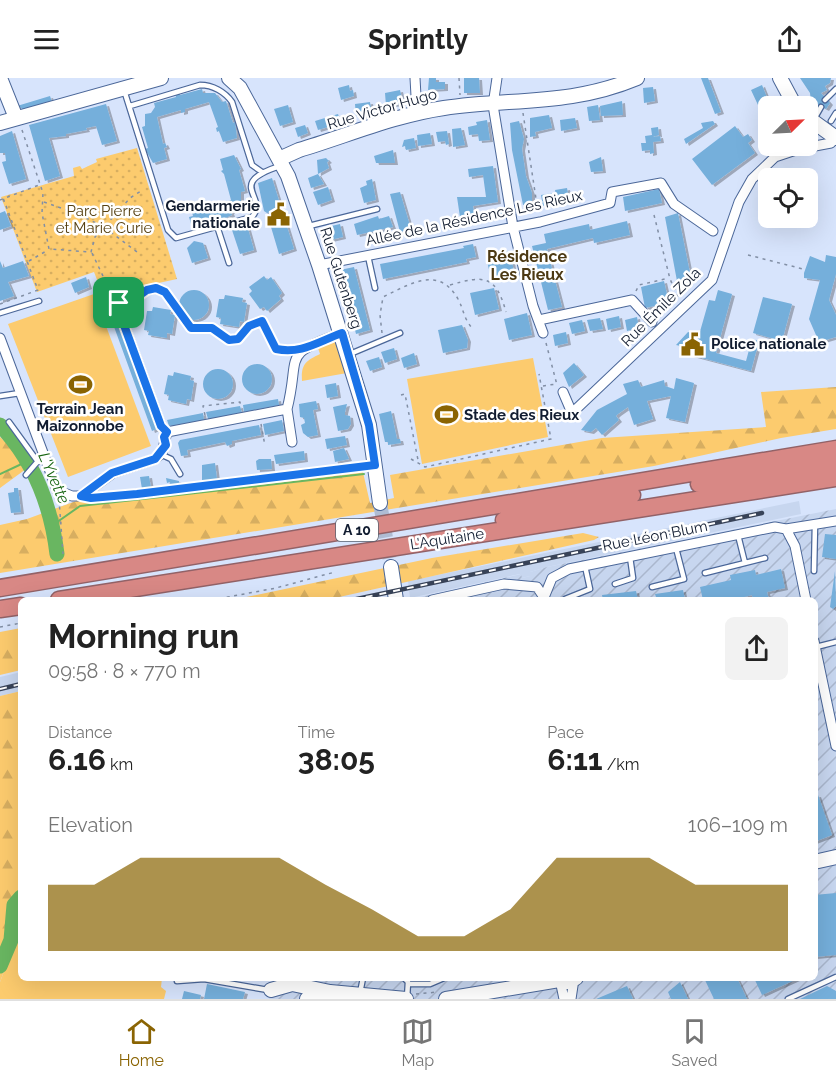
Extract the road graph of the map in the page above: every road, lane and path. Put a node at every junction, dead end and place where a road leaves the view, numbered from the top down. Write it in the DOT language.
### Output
graph roads {
  1 [pos="0,78"];
  2 [pos="161,78"];
  3 [pos="229,78"];
  4 [pos="415,78"];
  5 [pos="459,78"];
  6 [pos="497,78"];
  7 [pos="637,78"];
  8 [pos="780,78"];
  9 [pos="123,88"];
  10 [pos="836,89"];
  11 [pos="789,96"];
  12 [pos="825,100"];
  13 [pos="460,102"];
  14 [pos="521,104"];
  15 [pos="493,105"];
  16 [pos="130,106"];
  17 [pos="821,106"];
  18 [pos="818,111"];
  19 [pos="836,113"];
  20 [pos="417,114"];
  21 [pos="16,118"];
  22 [pos="831,121"];
  23 [pos="0,123"];
  24 [pos="818,132"];
  25 [pos="834,141"];
  26 [pos="818,144"];
  27 [pos="775,157"];
  28 [pos="281,162"];
  29 [pos="262,172"];
  30 [pos="39,183"];
  31 [pos="141,191"];
  32 [pos="3,198"];
  33 [pos="0,200"];
  34 [pos="43,202"];
  35 [pos="377,209"];
  36 [pos="654,215"];
  37 [pos="540,222"];
  38 [pos="104,226"];
  39 [pos="306,226"];
  40 [pos="513,227"];
  41 [pos="218,229"];
  42 [pos="713,231"];
  43 [pos="49,249"];
  44 [pos="91,252"];
  45 [pos="137,252"];
  46 [pos="748,255"];
  47 [pos="368,256"];
  48 [pos="28,262"];
  49 [pos="229,263"];
  50 [pos="319,265"];
  51 [pos="803,269"];
  52 [pos="670,277"];
  53 [pos="449,286"];
  54 [pos="375,288"];
  55 [pos="632,300"];
  56 [pos="39,301"];
  57 [pos="130,302"];
  58 [pos="119,303"];
  59 [pos="0,304"];
  60 [pos="682,309"];
  61 [pos="506,312"];
  62 [pos="0,313"];
  63 [pos="120,314"];
  64 [pos="539,320"];
  65 [pos="652,322"];
  66 [pos="472,328"];
  67 [pos="342,333"];
  68 [pos="400,333"];
  69 [pos="543,333"];
  70 [pos="0,338"];
  71 [pos="383,340"];
  72 [pos="299,352"];
  73 [pos="349,354"];
  74 [pos="539,374"];
  75 [pos="542,386"];
  76 [pos="563,392"];
  77 [pos="20,393"];
  78 [pos="400,395"];
  79 [pos="0,396"];
  80 [pos="287,409"];
  81 [pos="259,415"];
  82 [pos="243,418"];
  83 [pos="9,422"];
  84 [pos="206,425"];
  85 [pos="167,432"];
  86 [pos="292,442"];
  87 [pos="265,446"];
  88 [pos="836,449"];
  89 [pos="160,454"];
  90 [pos="411,459"];
  91 [pos="418,460"];
  92 [pos="38,461"];
  93 [pos="836,462"];
  94 [pos="375,465"];
  95 [pos="27,474"];
  96 [pos="180,474"];
  97 [pos="836,478"];
  98 [pos="81,496"];
  99 [pos="380,503"];
  100 [pos="59,515"];
  101 [pos="836,521"];
  102 [pos="815,524"];
  103 [pos="786,529"];
  104 [pos="738,535"];
  105 [pos="676,548"];
  106 [pos="363,552"];
  107 [pos="63,554"];
  108 [pos="630,557"];
  109 [pos="765,558"];
  110 [pos="745,563"];
  111 [pos="585,566"];
  112 [pos="391,567"];
  113 [pos="814,571"];
  114 [pos="335,572"];
  115 [pos="705,573"];
  116 [pos="615,584"];
  117 [pos="652,587"];
  118 [pos="0,588"];
  119 [pos="78,597"];
  120 [pos="228,597"];
  121 [pos="396,597"];
  122 [pos="460,597"];
  123 [pos="542,597"];
  124 [pos="543,597"];
  125 [pos="569,597"];
  126 [pos="805,597"];
  127 [pos="18,606"];
  128 [pos="0,609"];
  129 [pos="18,624"];
  130 [pos="0,627"];
  131 [pos="836,642"];
  132 [pos="818,644"];
  133 [pos="818,655"];
  134 [pos="832,709"];
  135 [pos="836,746"];
  136 [pos="836,857"];
  137 [pos="818,861"];
  138 [pos="836,977"];
  139 [pos="217,981"];
  140 [pos="289,981"];
  141 [pos="362,981"];
  142 [pos="406,981"];
  143 [pos="437,981"];
  144 [pos="528,981"];
  145 [pos="565,981"];
  146 [pos="566,981"];
  147 [pos="408,984"];
  148 [pos="271,989"];
  149 [pos="330,992"];
  150 [pos="360,995"];
  151 [pos="284,999"];
  152 [pos="307,999"];
  153 [pos="400,999"];
  154 [pos="406,999"];
  155 [pos="446,999"];
  156 [pos="564,999"];
  157 [pos="571,999"];
  158 [pos="789,999"];
  1 -- 21 [label="street"];
  2 -- 9 [label="street"];
  3 -- 28 [label="street, Rue Gutenberg"];
  4 -- 20 [label="street"];
  5 -- 13 [label="path"];
  6 -- 15 [label="street"];
  7 -- 14 [label="street, Rue Victor Hugo"];
  8 -- 11 [label="street"];
  9 -- 16 [label="lane"];
  9 -- 21 [label="street"];
  10 -- 12 [label="lane"];
  14 -- 15 [label="street, Rue Victor Hugo"];
  14 -- 37 [label="path"];
  15 -- 20 [label="street, Rue Victor Hugo"];
  15 -- 40 [label="street"];
  16 -- 29 [label="lane"];
  16 -- 41 [label="lane"];
  17 -- 18 [label="lane"];
  19 -- 22 [label="lane"];
  20 -- 28 [label="street, Rue Victor Hugo"];
  21 -- 23 [label="street"];
  21 -- 30 [label="path"];
  24 -- 25 [label="street"];
  25 -- 26 [label="street"];
  27 -- 60 [label="street, Rue Émile Zola"];
  28 -- 29 [label="lane"];
  28 -- 39 [label="street, Rue Gutenberg"];
  29 -- 41 [label="lane"];
  30 -- 32 [label="path"];
  30 -- 34 [label="path"];
  31 -- 38 [label="path"];
  32 -- 33 [label="path"];
  32 -- 48 [label="path"];
  34 -- 38 [label="path"];
  34 -- 43 [label="path"];
  35 -- 39 [label="lane"];
  36 -- 52 [label="path"];
  37 -- 40 [label="street, Allée de la Résidence Les Rieux"];
  37 -- 42 [label="street, Allée de la Résidence Les Rieux"];
  38 -- 44 [label="path"];
  38 -- 45 [label="path"];
  39 -- 50 [label="street, Rue Gutenberg"];
  40 -- 47 [label="street, Allée de la Résidence Les Rieux"];
  40 -- 64 [label="street"];
  41 -- 49 [label="lane"];
  43 -- 44 [label="path"];
  43 -- 48 [label="path"];
  44 -- 58 [label="path"];
  46 -- 51 [label="path"];
  47 -- 50 [label="street, Allée de la Résidence Les Rieux"];
  47 -- 54 [label="lane"];
  48 -- 59 [label="path"];
  50 -- 67 [label="street, Rue Gutenberg"];
  52 -- 55 [label="path"];
  52 -- 60 [label="path"];
  53 -- 61 [label="path"];
  53 -- 66 [label="path"];
  53 -- 71 [label="path"];
  55 -- 64 [label="street"];
  55 -- 65 [label="street"];
  56 -- 62 [label="lane"];
  57 -- 58 [label="street"];
  57 -- 63 [label="street"];
  57 -- 72 [label="path"];
  58 -- 63 [label="street"];
  60 -- 76 [label="street, Rue Émile Zola"];
  63 -- 85 [label="street"];
  64 -- 69 [label="street"];
  67 -- 72 [label="street"];
  67 -- 73 [label="street, Rue Gutenberg"];
  68 -- 71 [label="lane"];
  69 -- 75 [label="path"];
  70 -- 77 [label="street"];
  71 -- 73 [label="lane"];
  72 -- 80 [label="street"];
  73 -- 94 [label="street, Rue Gutenberg"];
  74 -- 75 [label="path"];
  75 -- 91 [label="path"];
  77 -- 79 [label="lane"];
  77 -- 92 [label="street"];
  78 -- 91 [label="path"];
  80 -- 81 [label="street"];
  80 -- 86 [label="street"];
  81 -- 82 [label="street"];
  81 -- 87 [label="path"];
  82 -- 84 [label="street"];
  82 -- 84 [label="path"];
  83 -- 92 [label="lane"];
  84 -- 85 [label="street"];
  85 -- 89 [label="street"];
  88 -- 118 [label="highway, A 10"];
  89 -- 96 [label="lane"];
  89 -- 98 [label="street"];
  90 -- 91 [label="path"];
  92 -- 95 [label="lane"];
  92 -- 98 [label="street"];
  93 -- 106 [label="highway"];
  94 -- 98 [label="path"];
  94 -- 99 [label="street, Rue Gutenberg"];
  97 -- 106 [label="highway, L'Aquitaine / A 10"];
  100 -- 107 [label="path"];
  101 -- 102 [label="street, Rue Léon Blum"];
  102 -- 103 [label="street, Rue Léon Blum"];
  102 -- 113 [label="lane"];
  103 -- 104 [label="street, Rue Léon Blum"];
  103 -- 126 [label="street"];
  104 -- 105 [label="street, Rue Léon Blum"];
  104 -- 110 [label="lane"];
  105 -- 108 [label="street, Rue Léon Blum"];
  105 -- 117 [label="lane"];
  106 -- 119 [label="highway, L'Aquitaine / A 10"];
  108 -- 111 [label="street, Rue Léon Blum"];
  108 -- 116 [label="lane"];
  109 -- 110 [label="lane"];
  110 -- 115 [label="lane"];
  111 -- 124 [label="street, Rue Léon Blum"];
  111 -- 125 [label="lane"];
  112 -- 121 [label="street"];
  114 -- 120 [label="path"];
  122 -- 123 [label="street, Rue Léon Blum"];
  127 -- 128 [label="highway"];
  129 -- 130 [label="path"];
  131 -- 132 [label="lane"];
  133 -- 134 [label="street"];
  134 -- 135 [label="street"];
  136 -- 137 [label="street"];
  138 -- 158 [label="lane"];
  139 -- 148 [label="lane"];
  140 -- 148 [label="street"];
  140 -- 149 [label="street"];
  141 -- 150 [label="lane"];
  142 -- 147 [label="lane"];
  143 -- 147 [label="lane"];
  144 -- 155 [label="street"];
  145 -- 156 [label="street"];
  146 -- 157 [label="street"];
  147 -- 154 [label="lane"];
  148 -- 151 [label="street"];
  149 -- 150 [label="street"];
  149 -- 152 [label="street"];
  150 -- 153 [label="street"];
  153 -- 154 [label="street"];
}
